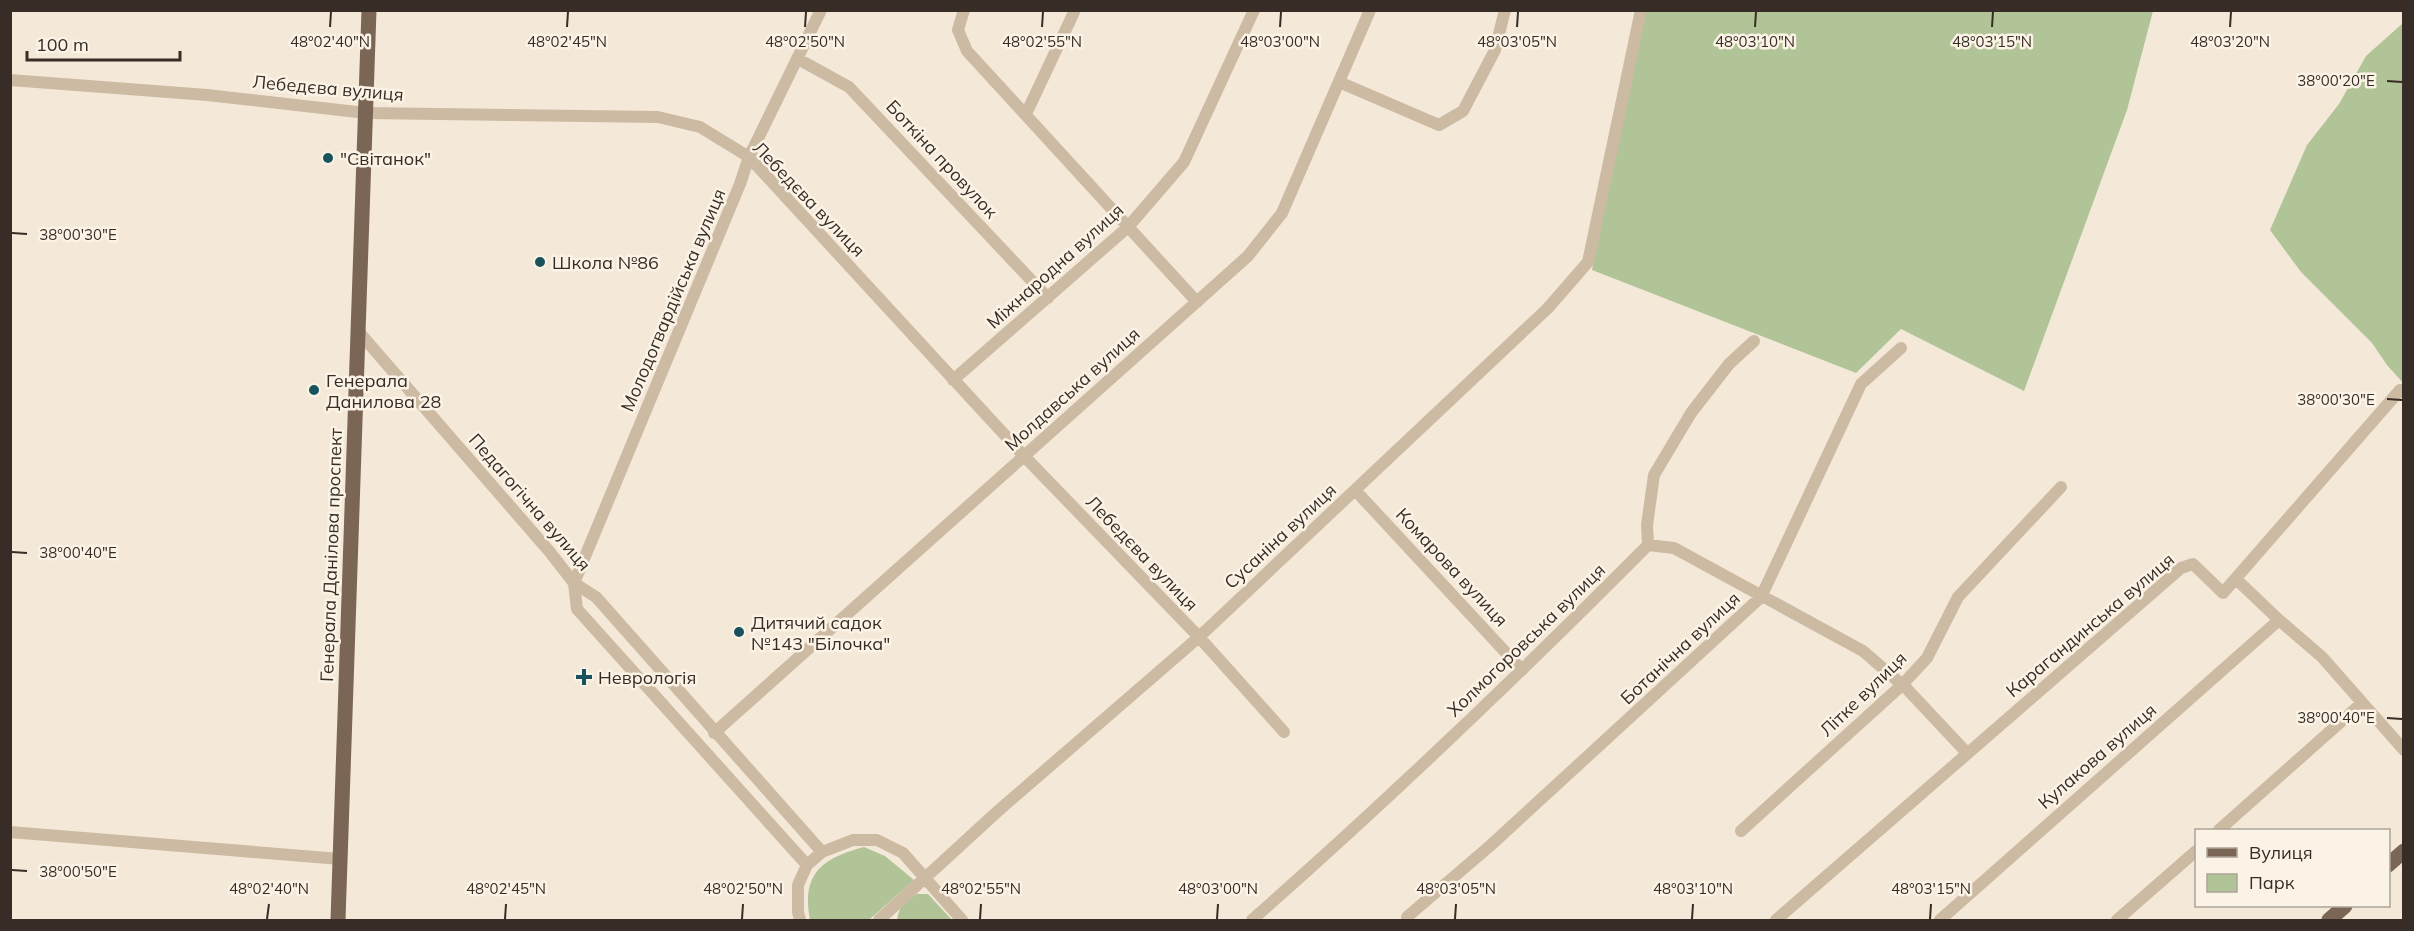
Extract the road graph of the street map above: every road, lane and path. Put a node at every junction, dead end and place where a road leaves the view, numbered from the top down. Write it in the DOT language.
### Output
graph roads {
  1 [pos="369,10"];
  2 [pos="821,10"];
  3 [pos="964,10"];
  4 [pos="1075,10"];
  5 [pos="1254,10"];
  6 [pos="1370,10"];
  7 [pos="1505,10"];
  8 [pos="1641,10"];
  9 [pos="798,59"];
  10 [pos="10,80"];
  11 [pos="1339,82"];
  12 [pos="366,113"];
  13 [pos="1026,114"];
  14 [pos="749,158"];
  15 [pos="1128,227"];
  16 [pos="1048,298"];
  17 [pos="1197,302"];
  18 [pos="358,331"];
  19 [pos="1754,341"];
  20 [pos="1901,348"];
  21 [pos="953,380"];
  22 [pos="2400,390"];
  23 [pos="1024,456"];
  24 [pos="2061,487"];
  25 [pos="1355,490"];
  26 [pos="1648,545"];
  27 [pos="2236,579"];
  28 [pos="574,584"];
  29 [pos="1761,597"];
  30 [pos="2279,620"];
  31 [pos="1199,637"];
  32 [pos="1522,670"];
  33 [pos="1902,685"];
  34 [pos="2362,703"];
  35 [pos="1284,732"];
  36 [pos="714,733"];
  37 [pos="2403,750"];
  38 [pos="1967,753"];
  39 [pos="2221,829"];
  40 [pos="1741,831"];
  41 [pos="10,832"];
  42 [pos="2403,851"];
  43 [pos="822,852"];
  44 [pos="2195,852"];
  45 [pos="340,859"];
  46 [pos="2390,863"];
  47 [pos="807,865"];
  48 [pos="924,878"];
  49 [pos="2344,907"];
  50 [pos="1407,917"];
  51 [pos="338,921"];
  52 [pos="801,921"];
  53 [pos="879,921"];
  54 [pos="963,921"];
  55 [pos="1252,921"];
  56 [pos="1776,921"];
  57 [pos="1940,921"];
  58 [pos="2118,921"];
  59 [pos="2329,921"];
  1 -- 12 [label="main road, Генерала Данілова проспект"];
  2 -- 9 [label="street, Молодогвардійська вулиця"];
  3 -- 13 [label="street"];
  4 -- 13 [label="street"];
  5 -- 15 [label="street, Міжнародна вулиця"];
  6 -- 11 [label="street, Молдавська вулиця"];
  7 -- 11 [label="street"];
  8 -- 25 [label="street, Сусаніна вулиця"];
  9 -- 14 [label="street, Молодогвардійська вулиця"];
  9 -- 16 [label="street, Боткіна провулок"];
  10 -- 12 [label="street, Лебедєва вулиця"];
  11 -- 17 [label="street, Молдавська вулиця"];
  12 -- 14 [label="street, Лебедєва вулиця"];
  12 -- 18 [label="main road, Генерала Данілова проспект"];
  13 -- 15 [label="street"];
  14 -- 21 [label="street, Лебедєва вулиця"];
  14 -- 28 [label="street, Молодогвардійська вулиця"];
  15 -- 16 [label="street, Міжнародна вулиця"];
  15 -- 17 [label="street"];
  16 -- 21 [label="street, Міжнародна вулиця"];
  17 -- 23 [label="street, Молдавська вулиця"];
  18 -- 28 [label="street, Педагогічна вулиця"];
  18 -- 45 [label="main road, Генерала Данілова проспект"];
  19 -- 26 [label="street"];
  20 -- 29 [label="street, Ботанічна вулиця"];
  21 -- 23 [label="street, Лебедєва вулиця"];
  22 -- 27 [label="street"];
  23 -- 31 [label="street, Лебедєва вулиця"];
  23 -- 36 [label="street, Молдавська вулиця"];
  24 -- 33 [label="street, Літке вулиця"];
  25 -- 31 [label="street, Сусаніна вулиця"];
  25 -- 32 [label="street, Комарова вулиця"];
  26 -- 29 [label="street"];
  26 -- 32 [label="street, Холмогоровська вулиця"];
  27 -- 30 [label="street"];
  27 -- 38 [label="street, Карагандинська вулиця"];
  28 -- 36 [label="street, Педагогічна вулиця"];
  28 -- 47 [label="street, Молодогвардійська вулиця"];
  29 -- 33 [label="street"];
  29 -- 50 [label="street, Ботанічна вулиця"];
  30 -- 34 [label="street"];
  30 -- 57 [label="street, Кулакова вулиця"];
  31 -- 35 [label="street, Лебедєва вулиця"];
  31 -- 48 [label="street, Сусаніна вулиця"];
  32 -- 55 [label="street, Холмогоровська вулиця"];
  33 -- 38 [label="street"];
  33 -- 40 [label="street, Літке вулиця"];
  34 -- 37 [label="street"];
  34 -- 39 [label="street"];
  36 -- 43 [label="street, Педагогічна вулиця"];
  38 -- 56 [label="street, Карагандинська вулиця"];
  41 -- 45 [label="street"];
  42 -- 46 [label="main road"];
  43 -- 47 [label="street"];
  43 -- 48 [label="street"];
  44 -- 58 [label="street"];
  45 -- 51 [label="main road, Генерала Данілова проспект"];
  47 -- 52 [label="street"];
  48 -- 53 [label="street, Сусаніна вулиця"];
  48 -- 54 [label="street"];
  49 -- 59 [label="main road"];
}
